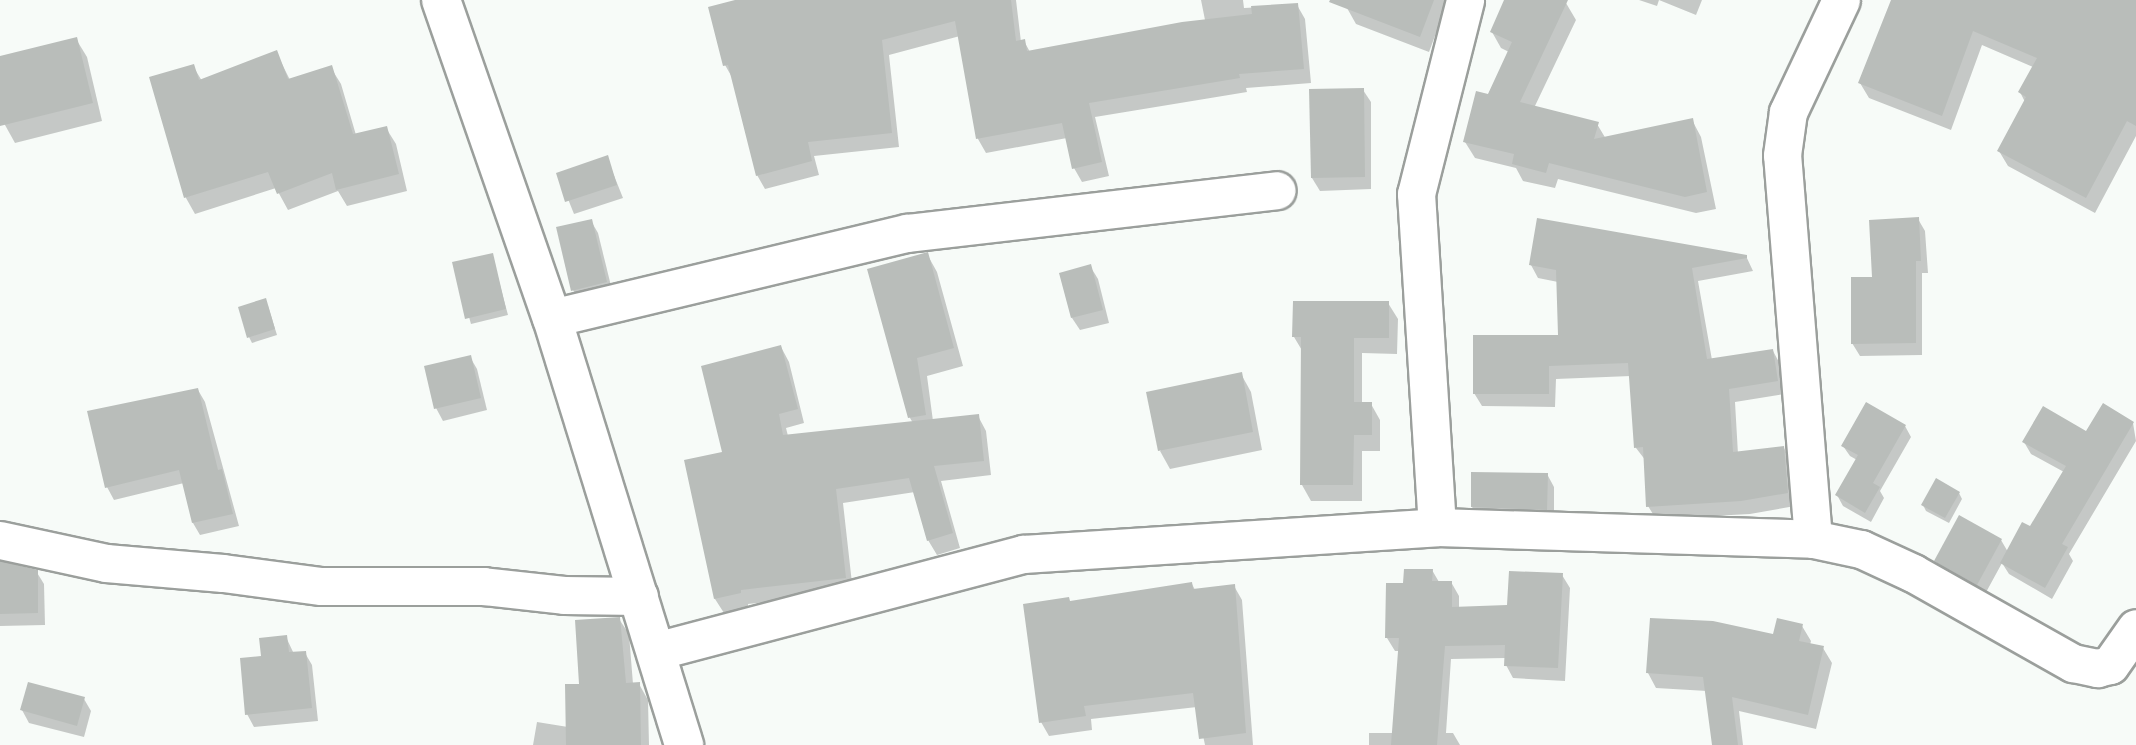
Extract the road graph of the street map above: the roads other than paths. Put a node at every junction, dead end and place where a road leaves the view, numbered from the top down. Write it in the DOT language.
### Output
graph roads {
  1 [pos="441,0"];
  2 [pos="1465,0"];
  3 [pos="1840,0"];
  4 [pos="1277,190"];
  5 [pos="552,318"];
  6 [pos="1437,527"];
  7 [pos="1813,539"];
  8 [pos="0,540"];
  9 [pos="639,596"];
  10 [pos="2136,628"];
  11 [pos="656,652"];
  12 [pos="684,745"];
  1 -- 5 [label="street"];
  2 -- 6 [label="street"];
  3 -- 7 [label="street"];
  4 -- 5 [label="street"];
  5 -- 9 [label="street"];
  6 -- 7 [label="street"];
  6 -- 11 [label="street"];
  7 -- 10 [label="street"];
  8 -- 9 [label="street"];
  9 -- 11 [label="street"];
  11 -- 12 [label="street"];
}
